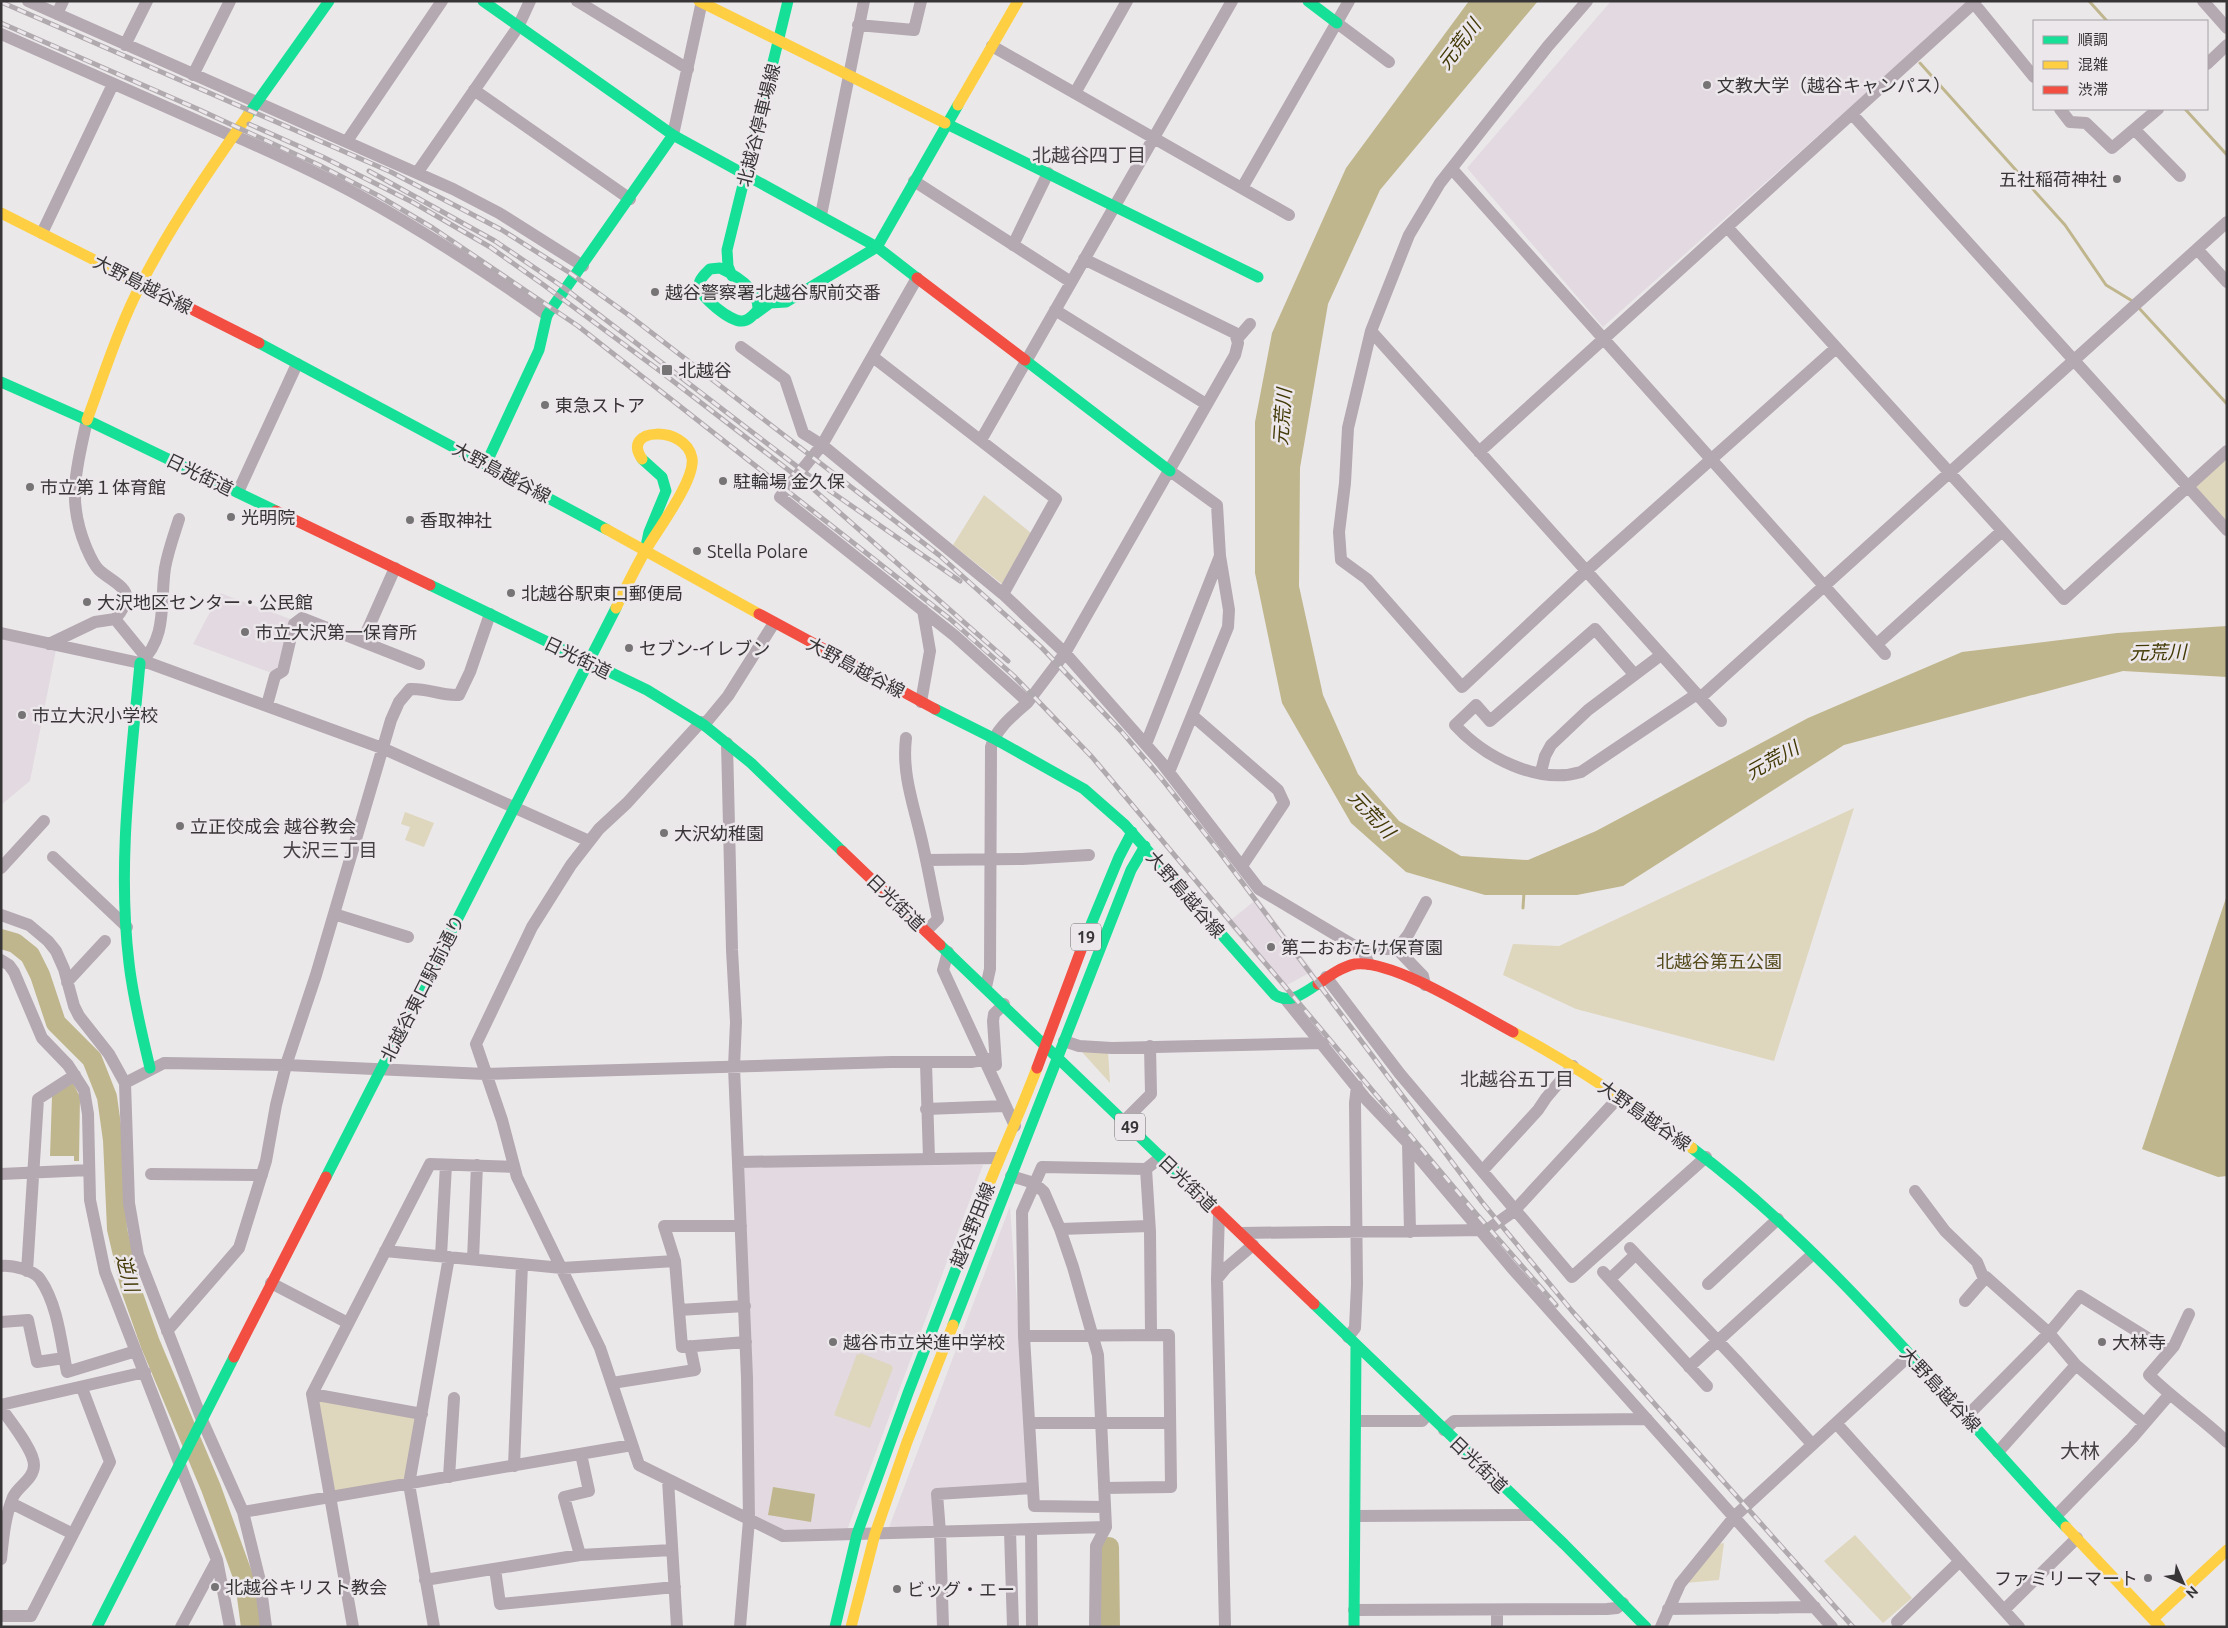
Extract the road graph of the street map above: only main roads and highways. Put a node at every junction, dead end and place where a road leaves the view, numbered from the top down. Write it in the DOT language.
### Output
graph roads {
  1 [pos="329,1"];
  2 [pos="483,1"];
  3 [pos="788,1"];
  4 [pos="1018,1"];
  5 [pos="1308,1"];
  6 [pos="701,2"];
  7 [pos="1337,23"];
  8 [pos="779,40"];
  9 [pos="947,124"];
  10 [pos="674,135"];
  11 [pos="746,175"];
  12 [pos="2,216"];
  13 [pos="877,247"];
  14 [pos="727,250"];
  15 [pos="710,269"];
  16 [pos="732,276"];
  17 [pos="1258,277"];
  18 [pos="142,283"];
  19 [pos="755,294"];
  20 [pos="770,304"];
  21 [pos="755,314"];
  22 [pos="1,382"];
  23 [pos="88,420"];
  24 [pos="486,464"];
  25 [pos="1170,471"];
  26 [pos="645,551"];
  27 [pos="143,660"];
  28 [pos="588,662"];
  29 [pos="1132,832"];
  30 [pos="1145,846"];
  31 [pos="1044,1044"];
  32 [pos="1058,1058"];
  33 [pos="150,1068"];
  34 [pos="1352,1341"];
  35 [pos="2227,1550"];
  36 [pos="2157,1623"];
  37 [pos="98,1627"];
  38 [pos="835,1627"];
  39 [pos="851,1627"];
  40 [pos="1354,1627"];
  41 [pos="1646,1627"];
  1 -- 18 [label="main road"];
  2 -- 10 [label="main road"];
  3 -- 8 [label="main road, 北越谷停車場線"];
  4 -- 9 [label="main road"];
  5 -- 7 [label="main road"];
  6 -- 8 [label="main road"];
  8 -- 9 [label="main road"];
  8 -- 11 [label="main road, 北越谷停車場線"];
  9 -- 13 [label="main road"];
  9 -- 17 [label="main road"];
  10 -- 11 [label="main road"];
  10 -- 24 [label="main road"];
  11 -- 13 [label="main road"];
  11 -- 14 [label="main road, 北越谷停車場線"];
  12 -- 18 [label="main road, 大野島越谷線"];
  13 -- 20 [label="main road"];
  13 -- 25 [label="main road"];
  14 -- 15 [label="main road"];
  14 -- 16 [label="main road"];
  15 -- 16 [label="main road"];
  15 -- 21 [label="main road"];
  16 -- 19 [label="main road"];
  18 -- 23 [label="main road"];
  18 -- 24 [label="main road, 大野島越谷線"];
  19 -- 20 [label="main road"];
  19 -- 21 [label="main road"];
  20 -- 21 [label="main road"];
  22 -- 23 [label="main road, 日光街道 / 49"];
  23 -- 28 [label="main road, 日光街道 / 49"];
  24 -- 26 [label="main road, 大野島越谷線"];
  26 -- 26 [label="main road"];
  26 -- 28 [label="main road, 北越谷東口駅前通り"];
  26 -- 29 [label="main road, 大野島越谷線"];
  27 -- 33 [label="main road"];
  28 -- 31 [label="main road, 日光街道 / 49"];
  28 -- 37 [label="main road, 北越谷東口駅前通り"];
  29 -- 30 [label="main road, 大野島越谷線"];
  29 -- 31 [label="main road, 越谷野田線 / 19"];
  30 -- 32 [label="main road, 越谷野田線 / 19"];
  30 -- 36 [label="main road, 大野島越谷線"];
  31 -- 32 [label="main road, 日光街道 / 49"];
  31 -- 38 [label="main road, 越谷野田線 / 19"];
  32 -- 34 [label="main road, 日光街道 / 49"];
  32 -- 39 [label="main road, 越谷野田線 / 19"];
  34 -- 40 [label="main road"];
  34 -- 41 [label="main road, 日光街道 / 49"];
  35 -- 36 [label="main road, 大野島越谷線"];
}
